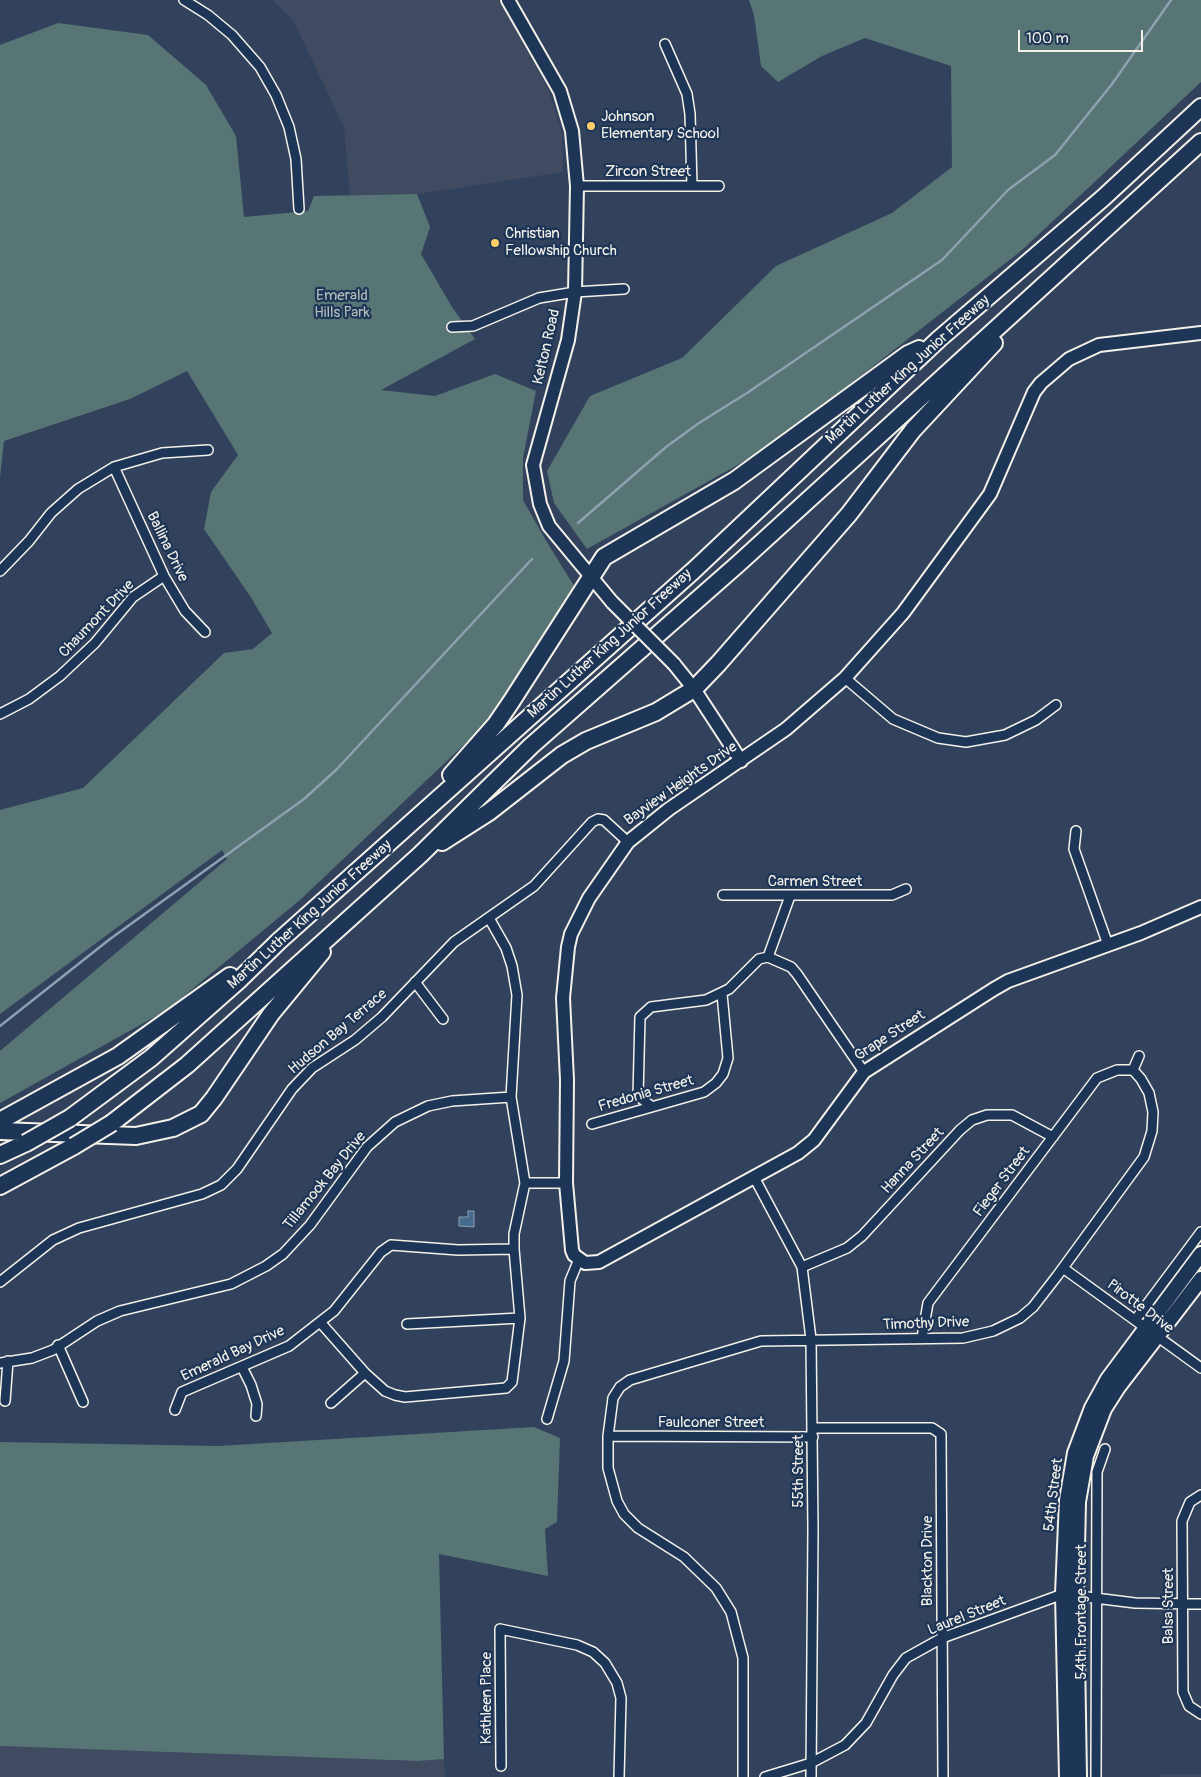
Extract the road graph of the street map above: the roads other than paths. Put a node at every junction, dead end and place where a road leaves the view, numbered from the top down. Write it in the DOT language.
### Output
graph roads {
  1 [pos="184,0"];
  2 [pos="508,0"];
  3 [pos="665,44"];
  4 [pos="1201,107"];
  5 [pos="1201,142"];
  6 [pos="577,186"];
  7 [pos="692,186"];
  8 [pos="719,186"];
  9 [pos="299,209"];
  10 [pos="1112,224"];
  11 [pos="624,290"];
  12 [pos="575,292"];
  13 [pos="452,326"];
  14 [pos="1201,333"];
  15 [pos="939,339"];
  16 [pos="208,450"];
  17 [pos="114,467"];
  18 [pos="0,571"];
  19 [pos="164,576"];
  20 [pos="590,578"];
  21 [pos="205,632"];
  22 [pos="846,678"];
  23 [pos="694,689"];
  24 [pos="1056,705"];
  25 [pos="0,714"];
  26 [pos="742,761"];
  27 [pos="1076,831"];
  28 [pos="402,832"];
  29 [pos="628,842"];
  30 [pos="420,855"];
  31 [pos="906,889"];
  32 [pos="723,895"];
  33 [pos="790,896"];
  34 [pos="1201,907"];
  35 [pos="490,918"];
  36 [pos="338,929"];
  37 [pos="279,941"];
  38 [pos="1108,945"];
  39 [pos="768,957"];
  40 [pos="415,982"];
  41 [pos="722,994"];
  42 [pos="443,1019"];
  43 [pos="1139,1056"];
  44 [pos="1133,1070"];
  45 [pos="864,1072"];
  46 [pos="511,1097"];
  47 [pos="651,1106"];
  48 [pos="0,1121"];
  49 [pos="592,1124"];
  50 [pos="0,1131"];
  51 [pos="1052,1137"];
  52 [pos="0,1155"];
  53 [pos="754,1177"];
  54 [pos="525,1183"];
  55 [pos="566,1183"];
  56 [pos="0,1186"];
  57 [pos="1201,1232"];
  58 [pos="514,1249"];
  59 [pos="1201,1254"];
  60 [pos="578,1260"];
  61 [pos="802,1267"];
  62 [pos="1063,1268"];
  63 [pos="1201,1278"];
  64 [pos="0,1282"];
  65 [pos="520,1318"];
  66 [pos="320,1322"];
  67 [pos="407,1324"];
  68 [pos="1140,1324"];
  69 [pos="922,1338"];
  70 [pos="1157,1338"];
  71 [pos="811,1339"];
  72 [pos="58,1345"];
  73 [pos="4,1362"];
  74 [pos="242,1367"];
  75 [pos="1201,1368"];
  76 [pos="366,1373"];
  77 [pos="5,1401"];
  78 [pos="83,1402"];
  79 [pos="331,1403"];
  80 [pos="175,1410"];
  81 [pos="256,1416"];
  82 [pos="547,1419"];
  83 [pos="813,1433"];
  84 [pos="941,1434"];
  85 [pos="608,1436"];
  86 [pos="1105,1449"];
  87 [pos="1201,1495"];
  88 [pos="1070,1595"];
  89 [pos="1096,1597"];
  90 [pos="1183,1604"];
  91 [pos="1201,1604"];
  92 [pos="942,1638"];
  93 [pos="1201,1714"];
  94 [pos="811,1763"];
  95 [pos="501,1766"];
  96 [pos="619,1777"];
  97 [pos="744,1777"];
  98 [pos="765,1777"];
  99 [pos="811,1777"];
  100 [pos="943,1777"];
  101 [pos="1067,1777"];
  102 [pos="1079,1777"];
  103 [pos="1096,1777"];
  1 -- 9 [label="street"];
  2 -- 6 [label="street, Kelton Road"];
  3 -- 7 [label="street"];
  4 -- 15 [label="highway, Martin Luther King Junior Freeway"];
  5 -- 10 [label="highway, Martin Luther King Junior Freeway"];
  6 -- 7 [label="street, Zircon Street"];
  6 -- 12 [label="street, Kelton Road"];
  7 -- 8 [label="street, Zircon Street"];
  10 -- 23 [label="highway"];
  10 -- 30 [label="highway, Martin Luther King Junior Freeway"];
  11 -- 12 [label="street"];
  12 -- 13 [label="street"];
  12 -- 20 [label="street, Kelton Road"];
  14 -- 22 [label="street, Bayview Heights Drive"];
  15 -- 20 [label="highway"];
  15 -- 28 [label="highway, Martin Luther King Junior Freeway"];
  16 -- 17 [label="street"];
  17 -- 18 [label="street"];
  17 -- 19 [label="street, Ballina Drive"];
  19 -- 21 [label="street, Ballina Drive"];
  19 -- 25 [label="street, Chaumont Drive"];
  20 -- 23 [label="street, Kelton Road, bridge"];
  20 -- 28 [label="highway"];
  22 -- 24 [label="street"];
  22 -- 26 [label="street, Bayview Heights Drive"];
  23 -- 26 [label="street, Kelton Road"];
  23 -- 30 [label="highway"];
  26 -- 29 [label="street, Bayview Heights Drive"];
  27 -- 38 [label="street"];
  28 -- 37 [label="highway, Martin Luther King Junior Freeway"];
  29 -- 35 [label="street, Hudson Bay Terrace"];
  29 -- 55 [label="street, Bayview Heights Drive"];
  30 -- 36 [label="highway, Martin Luther King Junior Freeway"];
  31 -- 33 [label="street, Carmen Street"];
  32 -- 33 [label="street, Carmen Street"];
  33 -- 39 [label="street"];
  34 -- 38 [label="street, Grape Street"];
  35 -- 40 [label="street, Hudson Bay Terrace"];
  35 -- 46 [label="street"];
  36 -- 50 [label="highway"];
  36 -- 56 [label="highway, Martin Luther King Junior Freeway, bridge"];
  37 -- 48 [label="highway"];
  37 -- 52 [label="highway, Martin Luther King Junior Freeway, bridge"];
  38 -- 45 [label="street, Grape Street"];
  39 -- 41 [label="street"];
  39 -- 45 [label="street"];
  40 -- 42 [label="street"];
  40 -- 64 [label="street, Hudson Bay Terrace"];
  41 -- 47 [label="street, Fredonia Street"];
  41 -- 47 [label="street"];
  43 -- 44 [label="street"];
  44 -- 51 [label="street, Fieger Street"];
  44 -- 62 [label="street, Timothy Drive"];
  45 -- 53 [label="street, Grape Street"];
  46 -- 54 [label="street"];
  46 -- 72 [label="street, Tillamook Bay Drive"];
  47 -- 49 [label="street, Fredonia Street"];
  51 -- 61 [label="street, Hanna Street"];
  51 -- 69 [label="street, Fieger Street"];
  53 -- 60 [label="street, Grape Street"];
  53 -- 61 [label="street, 55th Street"];
  54 -- 55 [label="street"];
  54 -- 58 [label="street"];
  55 -- 60 [label="street, Bayview Heights Drive"];
  57 -- 68 [label="street"];
  58 -- 65 [label="street"];
  58 -- 66 [label="street, Emerald Bay Drive"];
  59 -- 68 [label="main road, 54th Street"];
  60 -- 82 [label="street"];
  61 -- 71 [label="street, 55th Street"];
  62 -- 68 [label="street, Pirotte Drive"];
  62 -- 69 [label="street, Timothy Drive"];
  63 -- 70 [label="main road, 54th Street"];
  65 -- 67 [label="street"];
  65 -- 76 [label="street"];
  66 -- 74 [label="street, Emerald Bay Drive"];
  66 -- 76 [label="street"];
  68 -- 70 [label="street, Pirotte Drive"];
  68 -- 88 [label="main road, 54th Street"];
  69 -- 71 [label="street, Timothy Drive"];
  70 -- 75 [label="street, Pirotte Drive"];
  70 -- 88 [label="main road, 54th Street"];
  71 -- 83 [label="street, 55th Street"];
  71 -- 85 [label="street, Timothy Drive"];
  72 -- 73 [label="street, Tillamook Bay Drive"];
  72 -- 78 [label="street"];
  73 -- 77 [label="street"];
  74 -- 80 [label="street, Emerald Bay Drive"];
  74 -- 81 [label="street"];
  76 -- 79 [label="street"];
  83 -- 84 [label="street, Faulconer Street"];
  83 -- 85 [label="street, Faulconer Street"];
  83 -- 94 [label="street, 55th Street"];
  84 -- 92 [label="street, Blackton Drive"];
  85 -- 97 [label="street, Timothy Drive"];
  86 -- 89 [label="street, 54th Frontage Street"];
  87 -- 90 [label="street, Balsa Street"];
  88 -- 89 [label="street, Laurel Street"];
  88 -- 92 [label="street, Laurel Street"];
  88 -- 101 [label="main road, 54th Street"];
  88 -- 102 [label="main road, 54th Street"];
  89 -- 90 [label="street, Laurel Street"];
  89 -- 103 [label="street, 54th Frontage Street"];
  90 -- 91 [label="street, Laurel Street"];
  90 -- 93 [label="street, Balsa Street"];
  92 -- 94 [label="street, Laurel Street"];
  92 -- 100 [label="street, Blackton Drive"];
  94 -- 98 [label="street, Laurel Street"];
  94 -- 99 [label="street, 55th Street"];
  95 -- 96 [label="street, Kathleen Place"];
}
